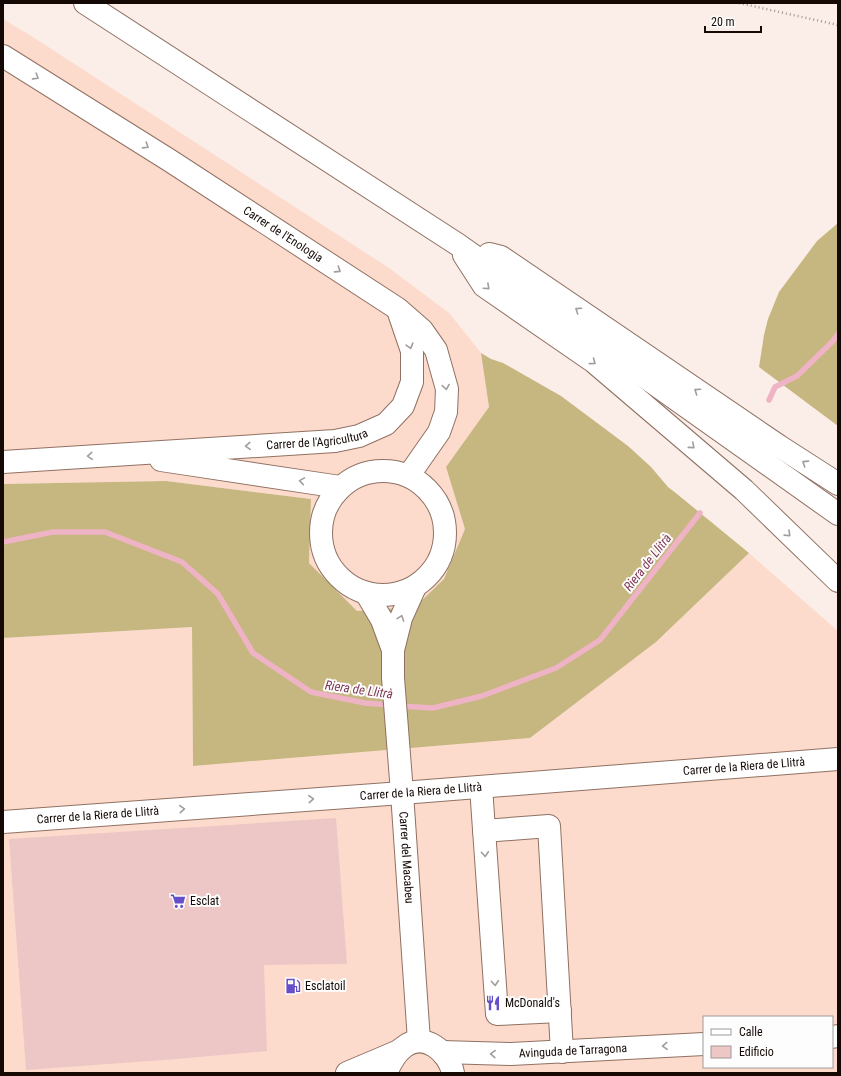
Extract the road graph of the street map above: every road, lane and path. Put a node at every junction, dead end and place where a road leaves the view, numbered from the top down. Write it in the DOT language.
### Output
graph roads {
  1 [pos="85,3"];
  2 [pos="739,3"];
  3 [pos="838,25"];
  4 [pos="3,56"];
  5 [pos="457,244"];
  6 [pos="398,309"];
  7 [pos="121,454"];
  8 [pos="3,462"];
  9 [pos="408,476"];
  10 [pos="838,484"];
  11 [pos="340,487"];
  12 [pos="838,514"];
  13 [pos="838,581"];
  14 [pos="415,587"];
  15 [pos="366,593"];
  16 [pos="393,650"];
  17 [pos="838,759"];
  18 [pos="481,787"];
  19 [pos="402,793"];
  20 [pos="3,822"];
  21 [pos="484,831"];
  22 [pos="560,1011"];
  23 [pos="419,1041"];
  24 [pos="703,1044"];
  25 [pos="399,1051"];
  26 [pos="442,1052"];
  27 [pos="562,1052"];
  28 [pos="347,1073"];
  29 [pos="386,1073"];
  30 [pos="453,1073"];
  1 -- 5 [label="main road"];
  2 -- 3 [label="path"];
  4 -- 6 [label="main road, Carrer de l'Enologia, one-way"];
  10 -- 5 [label="main road, one-way"];
  5 -- 12 [label="main road"];
  5 -- 13 [label="main road, one-way"];
  6 -- 7 [label="main road, Carrer de l'Agricultura, one-way"];
  6 -- 9 [label="main road, Carrer de l'Enologia, one-way"];
  7 -- 8 [label="main road, Carrer de l'Agricultura, one-way"];
  11 -- 7 [label="main road, Carrer de l'Agricultura, one-way"];
  9 -- 11 [label="main road"];
  9 -- 14 [label="main road"];
  11 -- 15 [label="main road"];
  14 -- 15 [label="main road"];
  16 -- 14 [label="main road, Carrer del Macabeu, one-way"];
  15 -- 16 [label="main road, Carrer del Macabeu"];
  16 -- 19 [label="main road, Carrer del Macabeu"];
  17 -- 18 [label="main road, Carrer de la Riera de Llitrà"];
  18 -- 19 [label="main road, Carrer de la Riera de Llitrà"];
  18 -- 21 [label="main road"];
  20 -- 19 [label="main road, Carrer de la Riera de Llitrà, one-way"];
  19 -- 23 [label="main road, Carrer del Macabeu"];
  21 -- 22 [label="main road, one-way"];
  21 -- 22 [label="main road"];
  22 -- 27 [label="main road"];
  23 -- 25 [label="main road"];
  23 -- 26 [label="main road"];
  24 -- 27 [label="main road, Avinguda de Tarragona, one-way"];
  25 -- 28 [label="main road"];
  25 -- 29 [label="main road"];
  27 -- 26 [label="main road, Avinguda de Tarragona, one-way"];
  26 -- 30 [label="main road"];
}
